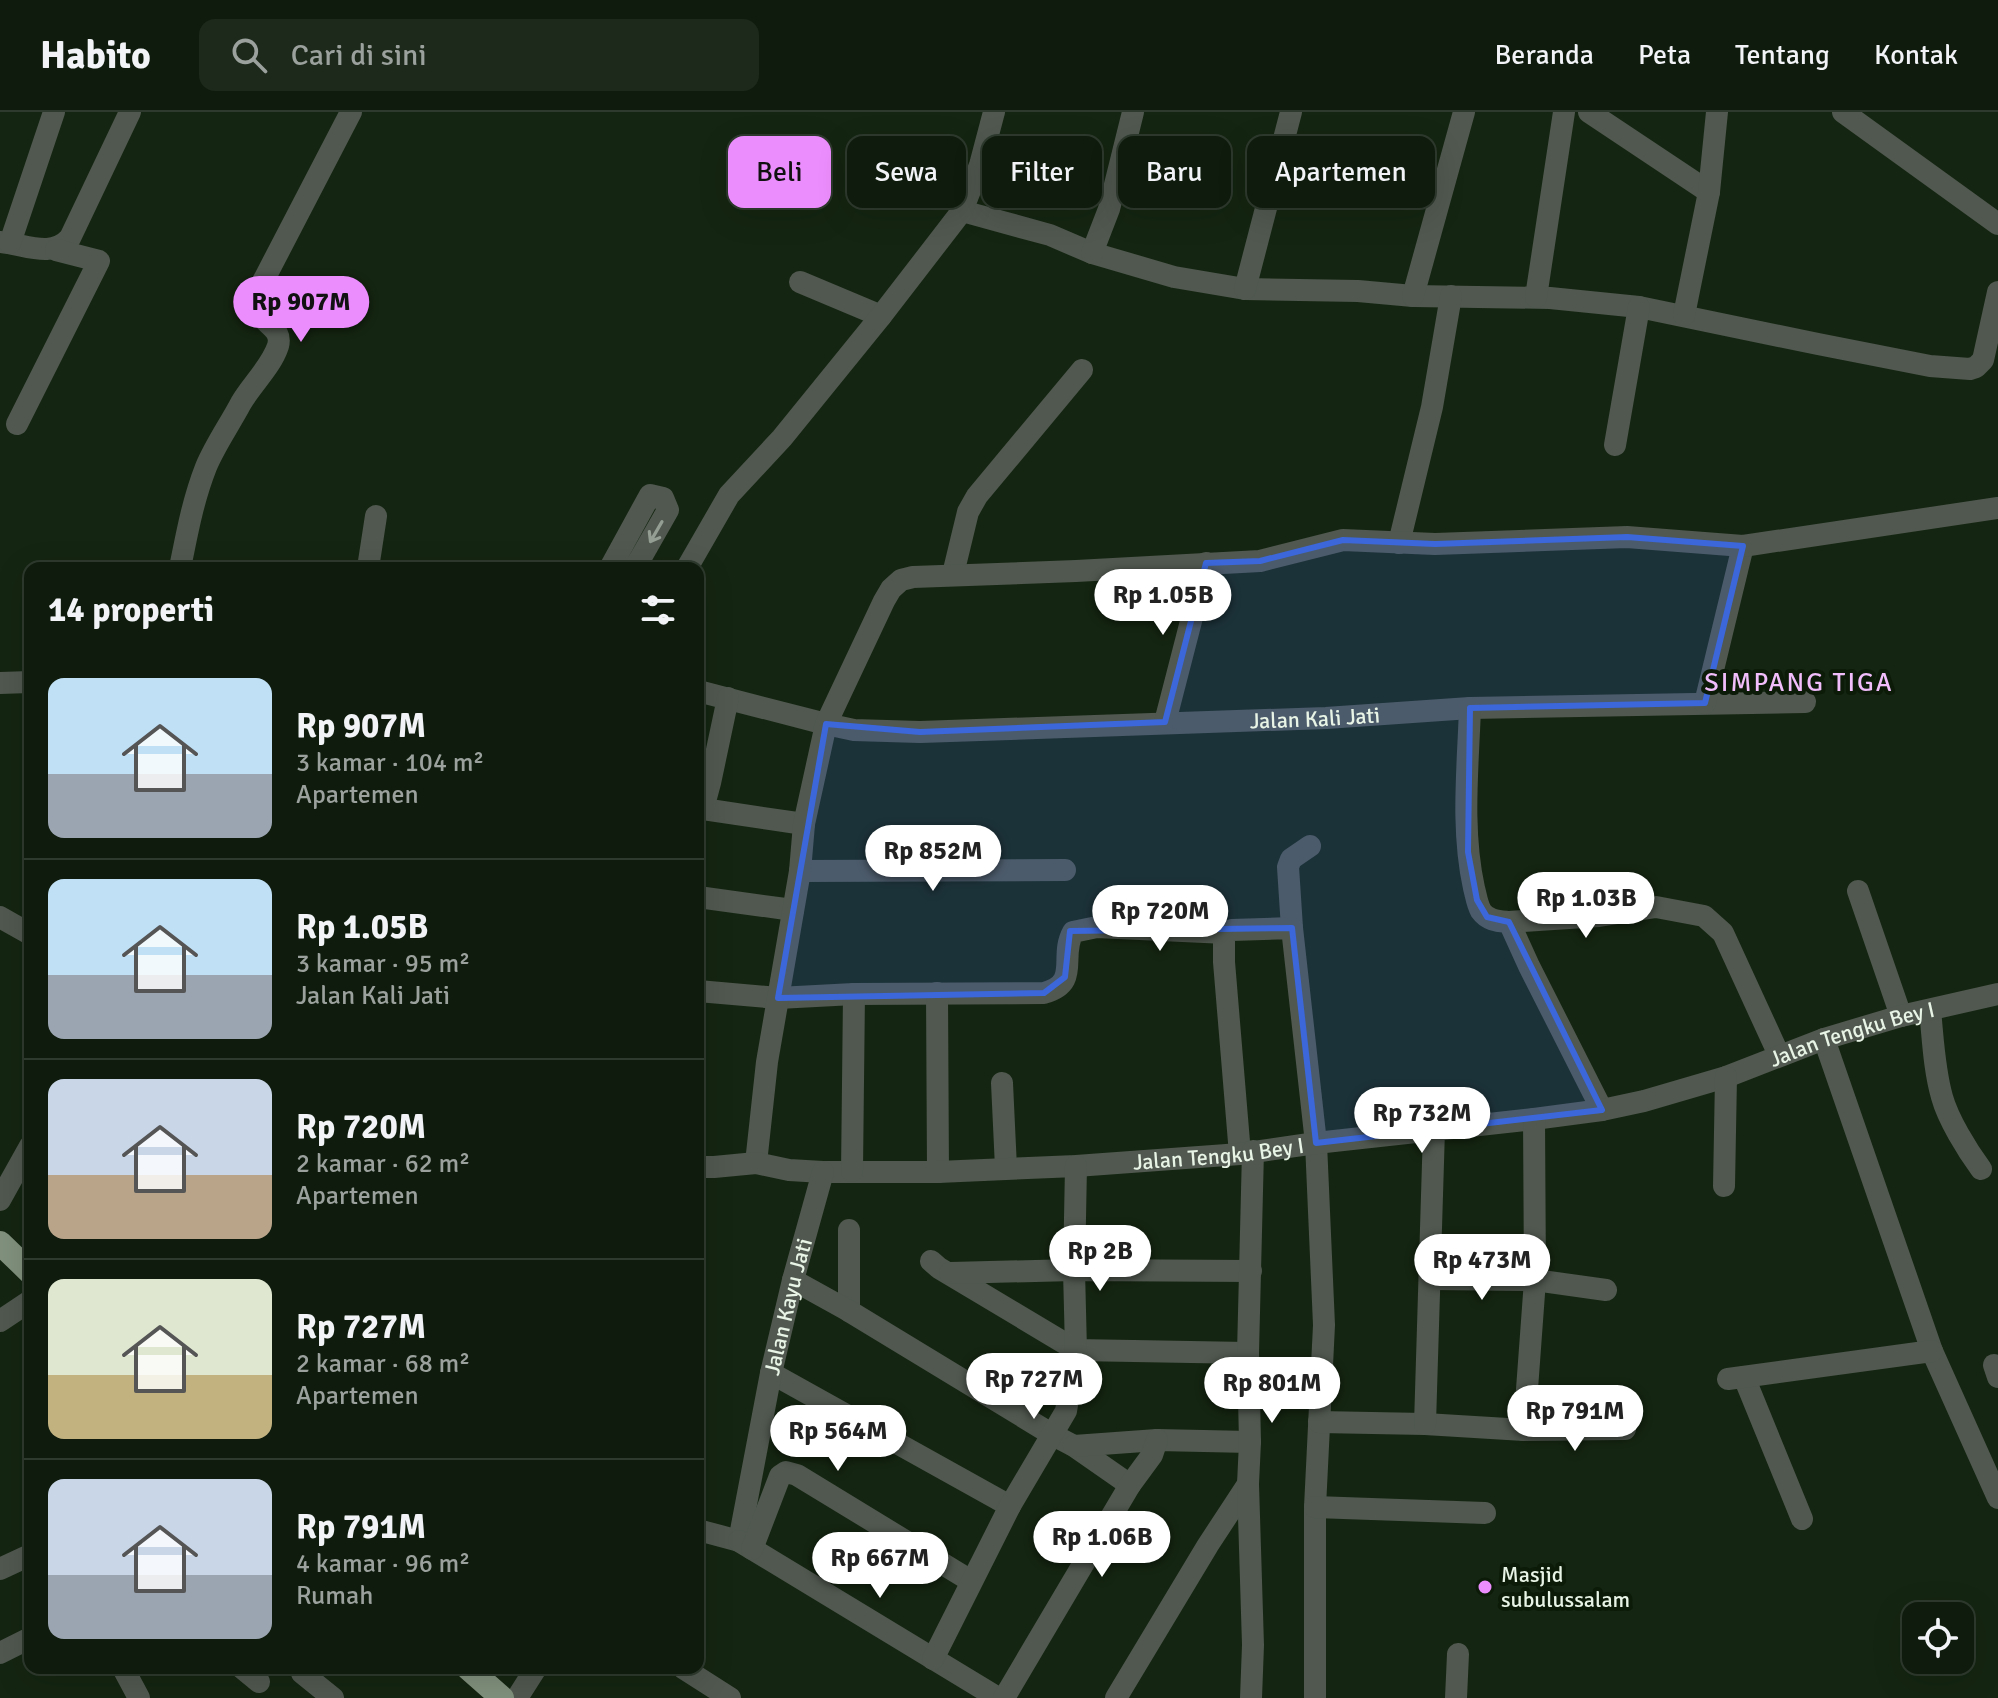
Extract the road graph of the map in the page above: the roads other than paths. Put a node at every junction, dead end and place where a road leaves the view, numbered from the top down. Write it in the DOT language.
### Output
graph roads {
  1 [pos="54,112"];
  2 [pos="130,112"];
  3 [pos="351,112"];
  4 [pos="994,112"];
  5 [pos="1133,112"];
  6 [pos="1291,112"];
  7 [pos="1464,112"];
  8 [pos="1564,112"];
  9 [pos="1589,112"];
  10 [pos="1717,112"];
  11 [pos="1843,112"];
  12 [pos="1709,192"];
  13 [pos="962,211"];
  14 [pos="1998,224"];
  15 [pos="5,243"];
  16 [pos="56,250"];
  17 [pos="1092,253"];
  18 [pos="800,282"];
  19 [pos="1245,289"];
  20 [pos="1998,292"];
  21 [pos="1413,296"];
  22 [pos="1451,296"];
  23 [pos="1536,297"];
  24 [pos="1639,307"];
  25 [pos="1684,315"];
  26 [pos="881,316"];
  27 [pos="1082,370"];
  28 [pos="17,424"];
  29 [pos="1615,445"];
  30 [pos="1998,508"];
  31 [pos="376,516"];
  32 [pos="1399,543"];
  33 [pos="1743,546"];
  34 [pos="181,562"];
  35 [pos="369,562"];
  36 [pos="613,562"];
  37 [pos="638,562"];
  38 [pos="690,562"];
  39 [pos="1206,563"];
  40 [pos="953,574"];
  41 [pos="24,682"];
  42 [pos="0,683"];
  43 [pos="704,692"];
  44 [pos="728,698"];
  45 [pos="1805,702"];
  46 [pos="1705,703"];
  47 [pos="1470,708"];
  48 [pos="1165,722"];
  49 [pos="826,724"];
  50 [pos="704,799"];
  51 [pos="704,811"];
  52 [pos="804,824"];
  53 [pos="1310,846"];
  54 [pos="1065,870"];
  55 [pos="800,871"];
  56 [pos="1858,891"];
  57 [pos="704,898"];
  58 [pos="793,910"];
  59 [pos="0,917"];
  60 [pos="1509,922"];
  61 [pos="1292,928"];
  62 [pos="24,931"];
  63 [pos="1226,933"];
  64 [pos="704,992"];
  65 [pos="937,993"];
  66 [pos="854,994"];
  67 [pos="1998,994"];
  68 [pos="778,998"];
  69 [pos="1930,1010"];
  70 [pos="1901,1016"];
  71 [pos="1824,1039"];
  72 [pos="1779,1055"];
  73 [pos="1726,1077"];
  74 [pos="1002,1083"];
  75 [pos="1602,1110"];
  76 [pos="1534,1119"];
  77 [pos="1434,1130"];
  78 [pos="1316,1143"];
  79 [pos="1247,1152"];
  80 [pos="24,1157"];
  81 [pos="756,1163"];
  82 [pos="1076,1166"];
  83 [pos="704,1167"];
  84 [pos="1006,1168"];
  85 [pos="1981,1169"];
  86 [pos="852,1171"];
  87 [pos="823,1172"];
  88 [pos="938,1172"];
  89 [pos="1724,1186"];
  90 [pos="0,1200"];
  91 [pos="849,1230"];
  92 [pos="0,1243"];
  93 [pos="24,1266"];
  94 [pos="1074,1270"];
  95 [pos="1251,1271"];
  96 [pos="1430,1279"];
  97 [pos="793,1280"];
  98 [pos="1535,1280"];
  99 [pos="1606,1290"];
  100 [pos="24,1305"];
  101 [pos="849,1311"];
  102 [pos="0,1321"];
  103 [pos="1076,1350"];
  104 [pos="1932,1351"];
  105 [pos="1248,1353"];
  106 [pos="771,1373"];
  107 [pos="1319,1422"];
  108 [pos="1425,1424"];
  109 [pos="1625,1429"];
  110 [pos="1524,1430"];
  111 [pos="1053,1435"];
  112 [pos="1157,1440"];
  113 [pos="1250,1442"];
  114 [pos="1074,1446"];
  115 [pos="1248,1484"];
  116 [pos="1130,1485"];
  117 [pos="1998,1498"];
  118 [pos="1010,1506"];
  119 [pos="1315,1507"];
  120 [pos="1485,1513"];
  121 [pos="1802,1519"];
  122 [pos="704,1532"];
  123 [pos="746,1545"];
  124 [pos="24,1558"];
  125 [pos="0,1569"];
  126 [pos="971,1581"];
  127 [pos="24,1641"];
  128 [pos="0,1653"];
  129 [pos="1458,1654"];
  130 [pos="933,1659"];
  131 [pos="303,1674"];
  132 [pos="475,1674"];
  133 [pos="532,1674"];
  134 [pos="692,1674"];
  135 [pos="333,1698"];
  136 [pos="502,1698"];
  137 [pos="517,1698"];
  138 [pos="730,1698"];
  139 [pos="998,1698"];
  140 [pos="1004,1698"];
  141 [pos="1116,1698"];
  142 [pos="1251,1698"];
  143 [pos="1315,1698"];
  144 [pos="1456,1698"];
  1 -- 15 [label="street"];
  2 -- 16 [label="street"];
  3 -- 34 [label="street"];
  4 -- 13 [label="street"];
  5 -- 17 [label="street"];
  6 -- 19 [label="street"];
  7 -- 21 [label="street"];
  8 -- 23 [label="street"];
  9 -- 12 [label="street"];
  10 -- 12 [label="street"];
  11 -- 14 [label="street"];
  12 -- 25 [label="street"];
  13 -- 17 [label="street"];
  13 -- 26 [label="street"];
  15 -- 16 [label="street"];
  16 -- 28 [label="street"];
  17 -- 19 [label="street"];
  18 -- 26 [label="street"];
  19 -- 21 [label="street"];
  20 -- 25 [label="street"];
  21 -- 22 [label="street"];
  22 -- 23 [label="street"];
  22 -- 32 [label="street"];
  23 -- 24 [label="street"];
  24 -- 25 [label="street"];
  24 -- 29 [label="street"];
  26 -- 38 [label="street"];
  27 -- 40 [label="street"];
  30 -- 33 [label="street"];
  31 -- 35 [label="street"];
  32 -- 33 [label="street"];
  32 -- 39 [label="street"];
  33 -- 46 [label="street"];
  36 -- 37 [label="street, one-way"];
  39 -- 40 [label="street"];
  39 -- 48 [label="street"];
  40 -- 49 [label="street"];
  41 -- 42 [label="street"];
  43 -- 44 [label="street"];
  44 -- 49 [label="street"];
  44 -- 50 [label="street"];
  45 -- 46 [label="street, Jalan Kali Jati"];
  46 -- 47 [label="street, Jalan Kali Jati"];
  47 -- 48 [label="street, Jalan Kali Jati"];
  47 -- 60 [label="street"];
  48 -- 49 [label="street, Jalan Kali Jati"];
  49 -- 52 [label="street"];
  51 -- 52 [label="street"];
  52 -- 55 [label="street"];
  53 -- 61 [label="street"];
  54 -- 55 [label="street"];
  55 -- 58 [label="street"];
  56 -- 70 [label="street"];
  57 -- 58 [label="street"];
  58 -- 68 [label="street"];
  59 -- 62 [label="street"];
  60 -- 72 [label="street"];
  60 -- 75 [label="street"];
  61 -- 63 [label="street"];
  61 -- 78 [label="street"];
  63 -- 65 [label="street"];
  63 -- 79 [label="street"];
  64 -- 68 [label="street"];
  65 -- 66 [label="street"];
  65 -- 88 [label="street"];
  66 -- 68 [label="street"];
  66 -- 86 [label="street"];
  67 -- 69 [label="street, Jalan Tengku Bey I"];
  68 -- 81 [label="street"];
  69 -- 70 [label="street, Jalan Tengku Bey I"];
  69 -- 85 [label="street"];
  70 -- 71 [label="street, Jalan Tengku Bey I"];
  71 -- 72 [label="street, Jalan Tengku Bey I"];
  71 -- 104 [label="street"];
  72 -- 73 [label="street, Jalan Tengku Bey I"];
  73 -- 75 [label="street, Jalan Tengku Bey I"];
  73 -- 89 [label="street"];
  74 -- 84 [label="street"];
  75 -- 76 [label="street, Jalan Tengku Bey I"];
  76 -- 77 [label="street, Jalan Tengku Bey I"];
  76 -- 98 [label="street"];
  77 -- 78 [label="street, Jalan Tengku Bey I"];
  77 -- 96 [label="street"];
  78 -- 79 [label="street, Jalan Tengku Bey I"];
  78 -- 107 [label="street"];
  79 -- 82 [label="street, Jalan Tengku Bey I"];
  79 -- 95 [label="street"];
  80 -- 90 [label="street"];
  81 -- 83 [label="street, Jalan Tengku Bey I"];
  81 -- 87 [label="street, Jalan Tengku Bey I"];
  82 -- 84 [label="street, Jalan Tengku Bey I"];
  82 -- 94 [label="street"];
  84 -- 88 [label="street, Jalan Tengku Bey I"];
  86 -- 87 [label="street, Jalan Tengku Bey I"];
  86 -- 88 [label="street, Jalan Tengku Bey I"];
  87 -- 97 [label="street, Jalan Kayu Jati"];
  91 -- 101 [label="street"];
  92 -- 93 [label="main road"];
  94 -- 95 [label="street"];
  94 -- 103 [label="street"];
  94 -- 103 [label="street"];
  95 -- 105 [label="street"];
  96 -- 98 [label="street"];
  96 -- 108 [label="street"];
  97 -- 101 [label="street"];
  97 -- 106 [label="street, Jalan Kayu Jati"];
  98 -- 99 [label="street"];
  98 -- 110 [label="street"];
  100 -- 102 [label="street"];
  101 -- 111 [label="street"];
  103 -- 105 [label="street"];
  103 -- 111 [label="street"];
  104 -- 117 [label="street"];
  104 -- 121 [label="street"];
  105 -- 113 [label="street"];
  106 -- 118 [label="street"];
  106 -- 123 [label="street, Jalan Kayu Jati"];
  107 -- 108 [label="street"];
  107 -- 119 [label="street"];
  108 -- 110 [label="street"];
  109 -- 110 [label="street"];
  111 -- 114 [label="street"];
  111 -- 118 [label="street"];
  112 -- 113 [label="street"];
  112 -- 114 [label="street"];
  112 -- 116 [label="street"];
  113 -- 115 [label="street"];
  114 -- 116 [label="street"];
  115 -- 141 [label="street"];
  115 -- 142 [label="street"];
  116 -- 140 [label="street"];
  118 -- 126 [label="street"];
  119 -- 120 [label="street"];
  119 -- 143 [label="street"];
  122 -- 123 [label="street"];
  123 -- 126 [label="street"];
  123 -- 130 [label="street"];
  124 -- 125 [label="street"];
  126 -- 130 [label="street"];
  127 -- 128 [label="street"];
  129 -- 144 [label="street"];
  130 -- 139 [label="street"];
  131 -- 135 [label="street"];
  132 -- 136 [label="main road"];
  133 -- 137 [label="street"];
  134 -- 138 [label="street"];
}
